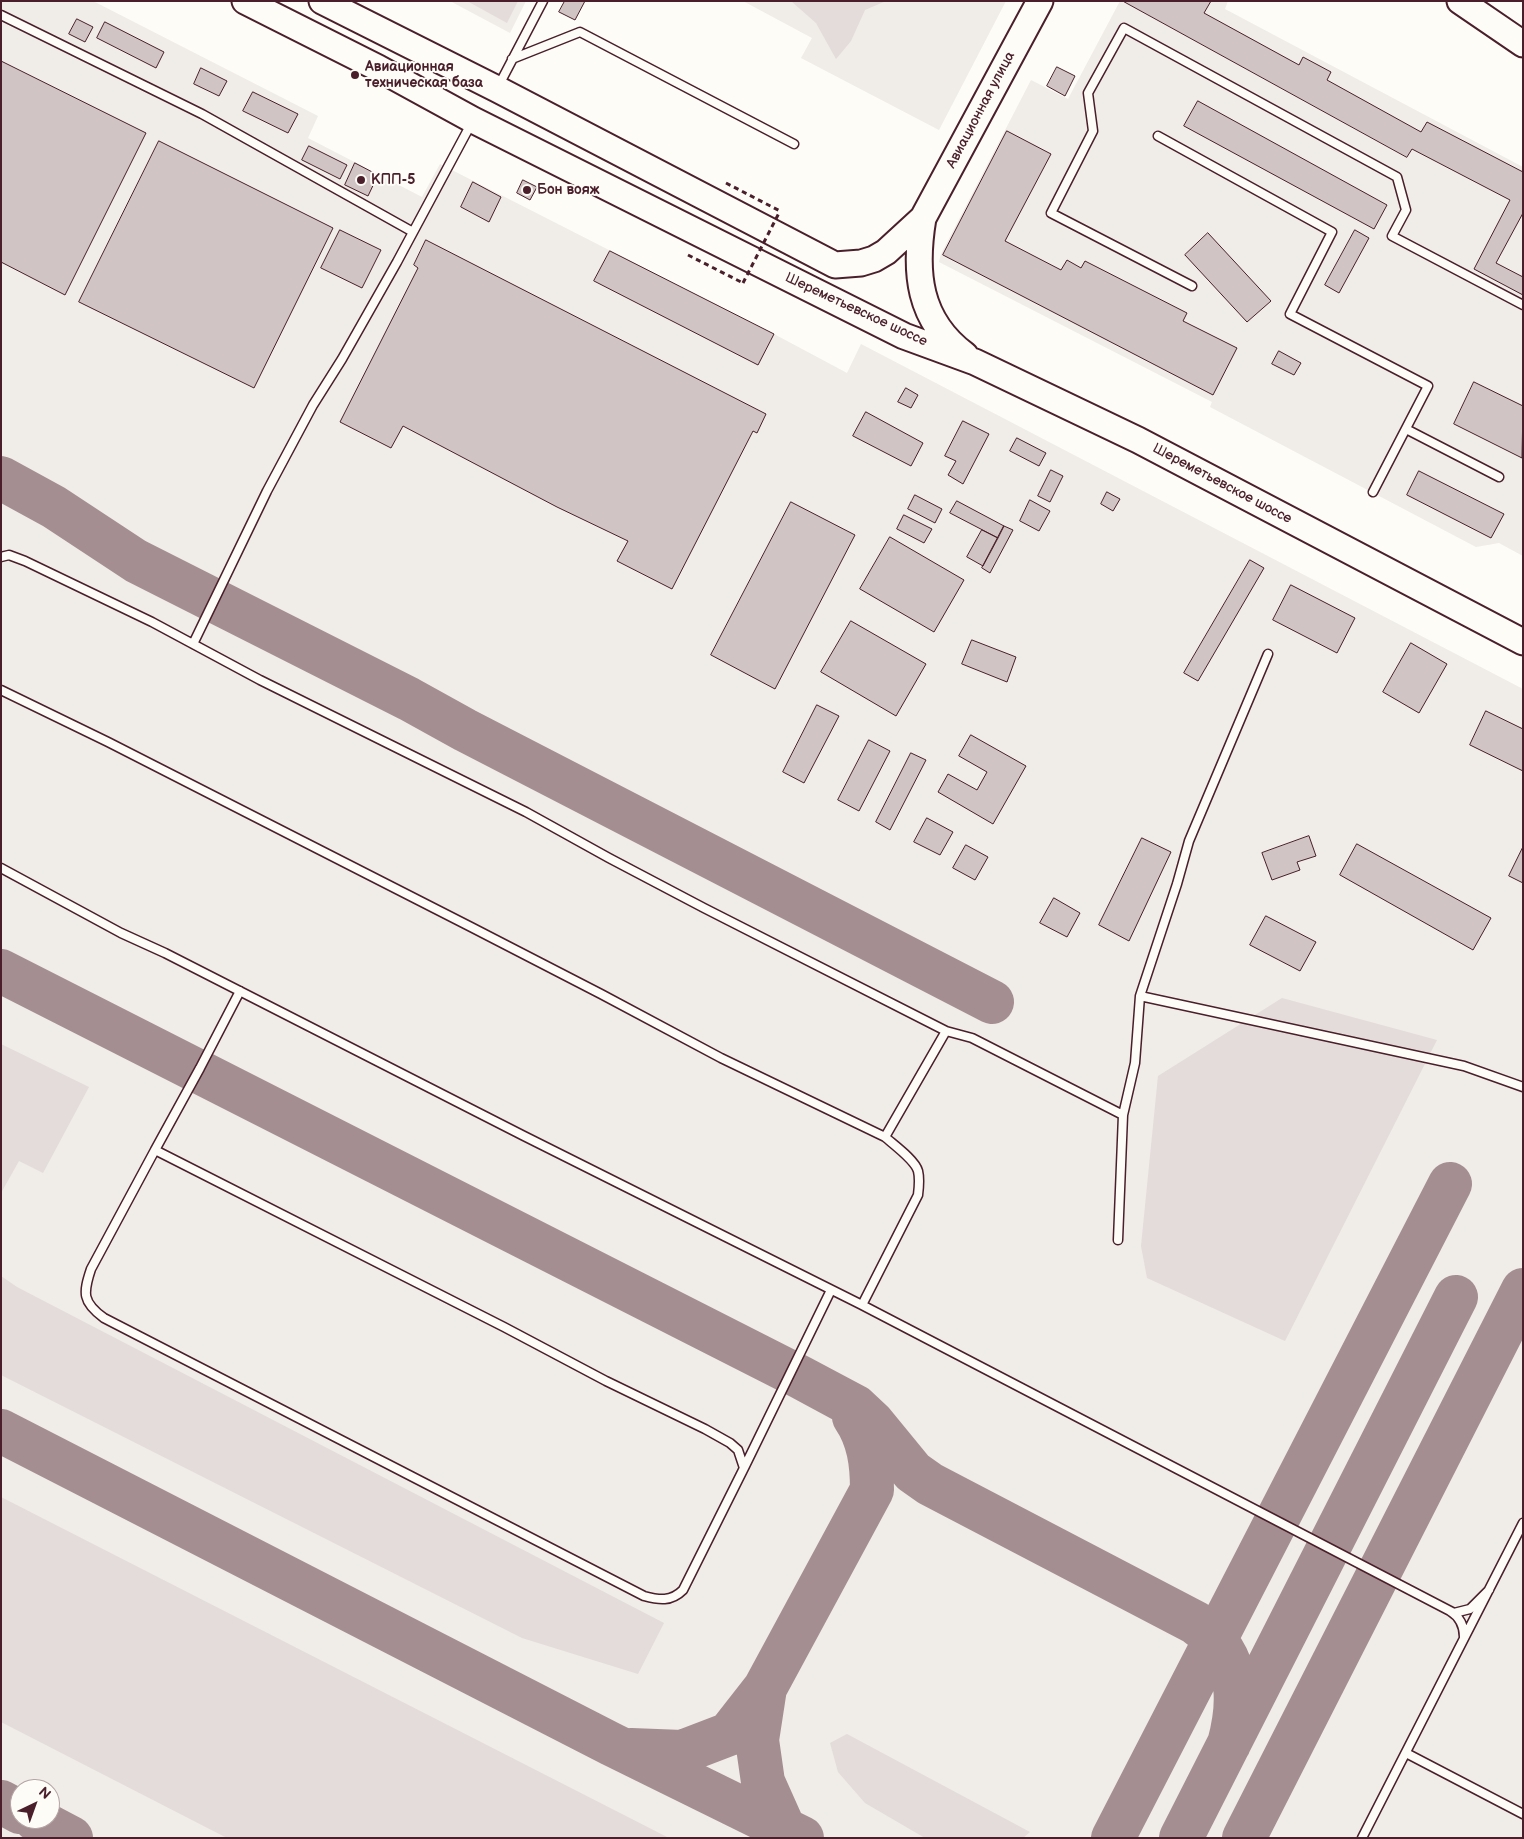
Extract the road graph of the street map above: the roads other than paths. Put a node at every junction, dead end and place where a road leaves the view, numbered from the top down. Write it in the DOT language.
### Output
graph roads {
  1 [pos="246,1"];
  2 [pos="322,1"];
  3 [pos="543,1"];
  4 [pos="1040,1"];
  5 [pos="1460,1"];
  6 [pos="1,15"];
  7 [pos="1523,44"];
  8 [pos="512,59"];
  9 [pos="497,89"];
  10 [pos="473,120"];
  11 [pos="1158,136"];
  12 [pos="794,144"];
  13 [pos="922,218"];
  14 [pos="413,232"];
  15 [pos="1192,286"];
  16 [pos="1523,305"];
  17 [pos="975,362"];
  18 [pos="1406,428"];
  19 [pos="1499,477"];
  20 [pos="1373,492"];
  21 [pos="1,557"];
  22 [pos="1523,642"];
  23 [pos="193,644"];
  24 [pos="1268,654"];
  25 [pos="1,690"];
  26 [pos="1,868"];
  27 [pos="240,991"];
  28 [pos="1140,996"];
  29 [pos="946,1031"];
  30 [pos="1523,1087"];
  31 [pos="1123,1116"];
  32 [pos="885,1137"];
  33 [pos="155,1150"];
  34 [pos="1118,1240"];
  35 [pos="831,1290"];
  36 [pos="862,1305"];
  37 [pos="744,1468"];
  38 [pos="1523,1523"];
  39 [pos="1488,1590"];
  40 [pos="1454,1613"];
  41 [pos="1464,1638"];
  42 [pos="1406,1753"];
  43 [pos="1523,1814"];
  44 [pos="1362,1838"];
  1 -- 10 [label="main road, Шереметьевское шоссе"];
  2 -- 9 [label="main road"];
  3 -- 8 [label="lane"];
  4 -- 13 [label="main road, Авиационная улица"];
  5 -- 7 [label="main road"];
  6 -- 14 [label="lane"];
  8 -- 9 [label="lane"];
  8 -- 12 [label="lane"];
  9 -- 13 [label="main road, Авиационная улица"];
  10 -- 14 [label="lane"];
  10 -- 17 [label="main road, Шереметьевское шоссе"];
  11 -- 18 [label="lane"];
  13 -- 17 [label="main road, Авиационная улица"];
  14 -- 23 [label="lane"];
  15 -- 16 [label="lane"];
  17 -- 22 [label="main road, Шереметьевское шоссе"];
  18 -- 19 [label="lane"];
  18 -- 20 [label="lane"];
  21 -- 23 [label="lane"];
  23 -- 29 [label="lane"];
  24 -- 28 [label="lane"];
  25 -- 32 [label="lane"];
  26 -- 27 [label="lane"];
  27 -- 33 [label="lane"];
  27 -- 35 [label="lane"];
  28 -- 30 [label="lane"];
  28 -- 31 [label="lane"];
  29 -- 31 [label="lane"];
  29 -- 32 [label="lane"];
  31 -- 34 [label="lane"];
  32 -- 36 [label="lane"];
  33 -- 37 [label="lane"];
  33 -- 37 [label="lane"];
  35 -- 36 [label="lane"];
  35 -- 37 [label="lane"];
  36 -- 40 [label="lane"];
  38 -- 39 [label="lane"];
  39 -- 40 [label="lane"];
  39 -- 41 [label="lane"];
  40 -- 41 [label="lane"];
  41 -- 42 [label="lane"];
  42 -- 43 [label="lane"];
  42 -- 44 [label="lane"];
}
